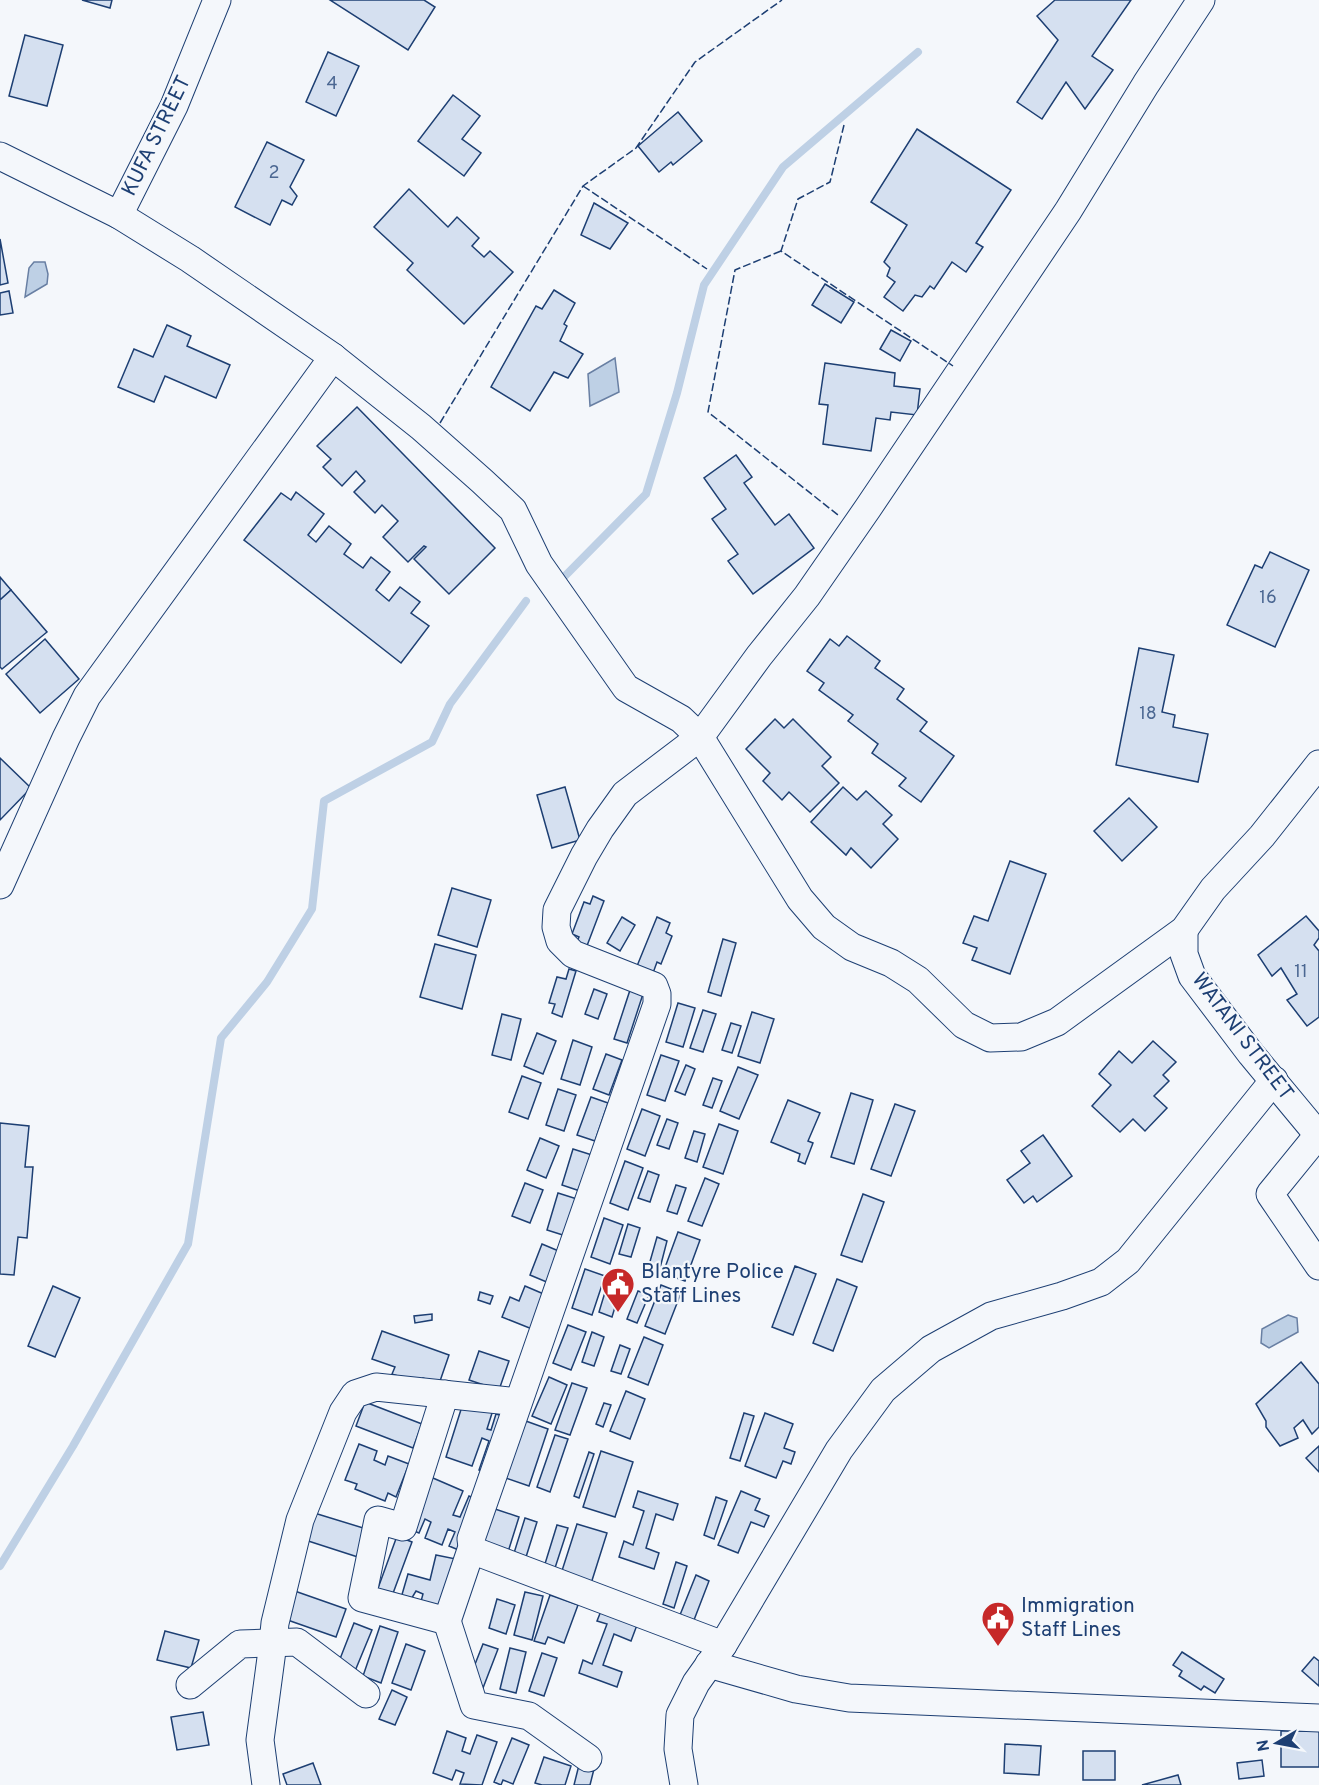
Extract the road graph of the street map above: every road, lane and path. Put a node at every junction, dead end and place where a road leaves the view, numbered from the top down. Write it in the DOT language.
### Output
graph roads {
  1 [pos="217,0"];
  2 [pos="1201,0"];
  3 [pos="0,156"];
  4 [pos="119,215"];
  5 [pos="333,357"];
  6 [pos="700,737"];
  7 [pos="1319,764"];
  8 [pos="0,885"];
  9 [pos="1184,930"];
  10 [pos="1274,1080"];
  11 [pos="1318,1135"];
  12 [pos="1319,1266"];
  13 [pos="445,1394"];
  14 [pos="518,1402"];
  15 [pos="472,1547"];
  16 [pos="447,1621"];
  17 [pos="273,1643"];
  18 [pos="716,1655"];
  19 [pos="190,1685"];
  20 [pos="366,1694"];
  21 [pos="1319,1718"];
  22 [pos="588,1758"];
  23 [pos="266,1785"];
  24 [pos="684,1785"];
  1 -- 4 [label="street, KUFA STREET"];
  2 -- 6 [label="street"];
  3 -- 4 [label="street, KUFA STREET"];
  4 -- 5 [label="street"];
  5 -- 6 [label="street"];
  5 -- 8 [label="street"];
  6 -- 9 [label="street"];
  6 -- 14 [label="street"];
  7 -- 9 [label="street"];
  9 -- 10 [label="street, WATANI STREET"];
  10 -- 11 [label="street, WATANI STREET"];
  10 -- 18 [label="street"];
  11 -- 12 [label="street"];
  13 -- 14 [label="street"];
  13 -- 16 [label="street"];
  13 -- 17 [label="street"];
  14 -- 15 [label="street"];
  15 -- 16 [label="street"];
  15 -- 18 [label="street"];
  16 -- 22 [label="street"];
  17 -- 19 [label="street"];
  17 -- 20 [label="street"];
  17 -- 23 [label="street"];
  18 -- 21 [label="street"];
  18 -- 24 [label="street"];
}
